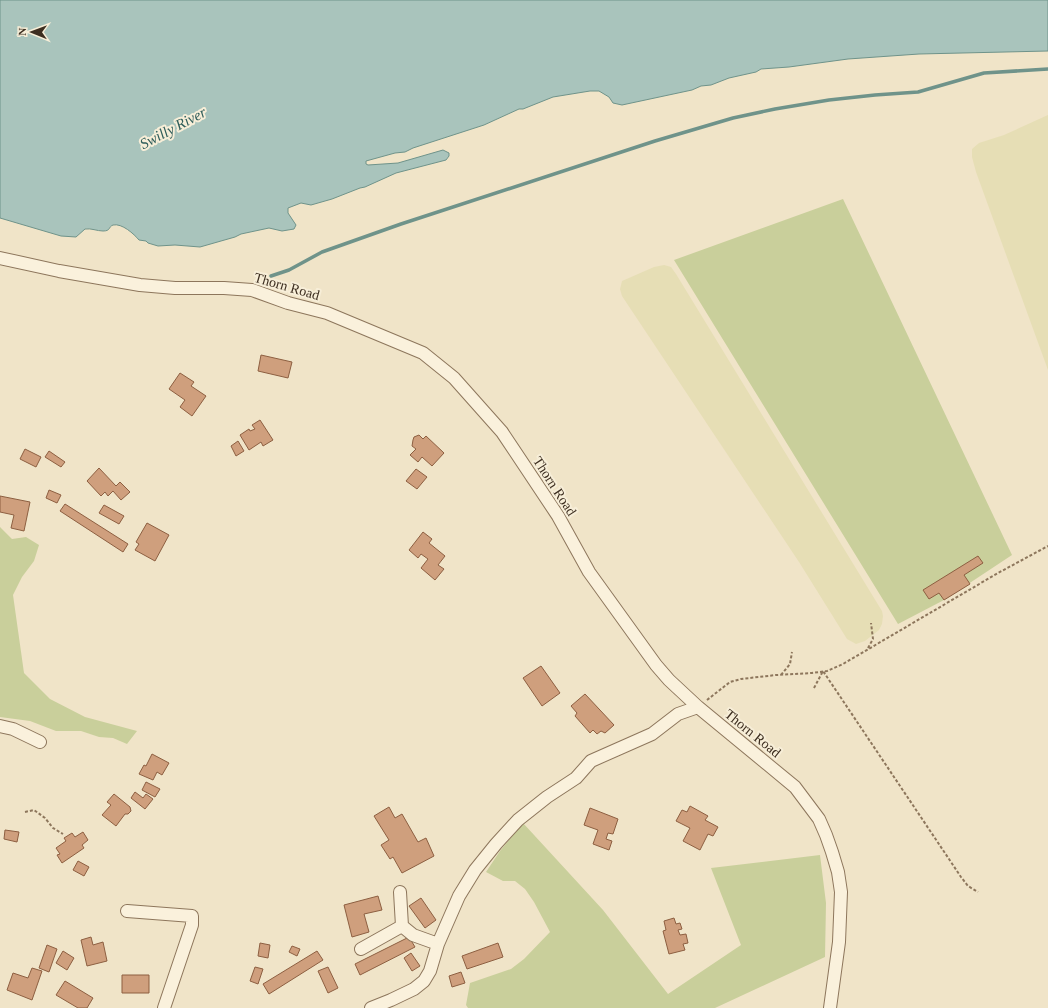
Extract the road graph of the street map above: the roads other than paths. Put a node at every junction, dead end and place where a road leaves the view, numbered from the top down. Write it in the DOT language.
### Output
graph roads {
  1 [pos="0,258"];
  2 [pos="698,707"];
  3 [pos="0,726"];
  4 [pos="40,742"];
  5 [pos="400,892"];
  6 [pos="127,911"];
  7 [pos="402,926"];
  8 [pos="438,944"];
  9 [pos="361,950"];
  10 [pos="164,1008"];
  11 [pos="371,1008"];
  12 [pos="830,1008"];
  1 -- 2 [label="street, Thorn Road"];
  2 -- 8 [label="street"];
  2 -- 12 [label="street, Thorn Road"];
  3 -- 4 [label="street"];
  5 -- 7 [label="street"];
  6 -- 10 [label="street"];
  7 -- 8 [label="street"];
  7 -- 9 [label="street"];
  8 -- 11 [label="street"];
}
